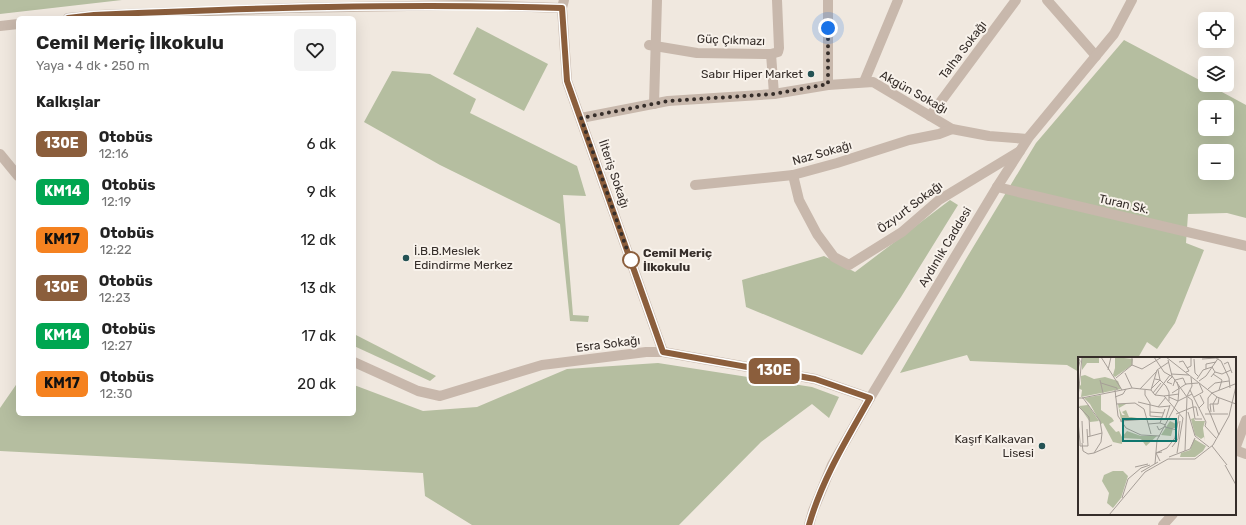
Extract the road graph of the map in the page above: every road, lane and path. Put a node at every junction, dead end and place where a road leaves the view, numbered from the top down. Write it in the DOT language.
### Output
graph roads {
  1 [pos="657,0"];
  2 [pos="778,0"];
  3 [pos="828,0"];
  4 [pos="898,0"];
  5 [pos="1016,0"];
  6 [pos="1048,0"];
  7 [pos="1132,0"];
  8 [pos="563,4"];
  9 [pos="85,16"];
  10 [pos="16,24"];
  11 [pos="0,26"];
  12 [pos="652,46"];
  13 [pos="771,54"];
  14 [pos="1096,56"];
  15 [pos="864,82"];
  16 [pos="828,84"];
  17 [pos="774,94"];
  18 [pos="654,104"];
  19 [pos="930,116"];
  20 [pos="581,118"];
  21 [pos="952,129"];
  22 [pos="1027,139"];
  23 [pos="1020,151"];
  24 [pos="0,154"];
  25 [pos="16,174"];
  26 [pos="793,175"];
  27 [pos="695,185"];
  28 [pos="997,186"];
  29 [pos="1246,246"];
  30 [pos="663,352"];
  31 [pos="356,363"];
  32 [pos="870,398"];
  33 [pos="1246,420"];
  34 [pos="1236,446"];
  35 [pos="1236,449"];
  36 [pos="1246,454"];
  37 [pos="1172,515"];
  38 [pos="809,525"];
  39 [pos="1163,525"];
  1 -- 12 [label="street"];
  2 -- 13 [label="street"];
  3 -- 16 [label="street"];
  4 -- 15 [label="street"];
  5 -- 19 [label="street, Talha Sokağı"];
  6 -- 14 [label="street"];
  7 -- 14 [label="street, Aydınlık Caddesi"];
  8 -- 9 [label="street"];
  8 -- 20 [label="street, İlteriş Sokağı"];
  10 -- 11 [label="street"];
  12 -- 13 [label="street, Güç Çıkmazı"];
  12 -- 18 [label="street"];
  13 -- 17 [label="street, Güç Çıkmazı"];
  14 -- 22 [label="street, Aydınlık Caddesi"];
  15 -- 16 [label="street, Akgün Sokağı"];
  15 -- 19 [label="street, Akgün Sokağı"];
  16 -- 17 [label="street, Akgün Sokağı"];
  17 -- 18 [label="street, Akgün Sokağı"];
  18 -- 20 [label="street, Akgün Sokağı"];
  19 -- 21 [label="street, Akgün Sokağı"];
  20 -- 30 [label="street, İlteriş Sokağı"];
  21 -- 22 [label="street, Akgün Sokağı"];
  21 -- 26 [label="street, Naz Sokağı"];
  22 -- 23 [label="street, Aydınlık Caddesi"];
  23 -- 26 [label="street, Özyurt Sokağı"];
  23 -- 28 [label="street, Aydınlık Caddesi"];
  24 -- 25 [label="street"];
  26 -- 27 [label="street, Naz Sokağı"];
  28 -- 29 [label="street, Turan Sk."];
  28 -- 32 [label="street, Aydınlık Caddesi"];
  30 -- 31 [label="street, Esra Sokağı"];
  30 -- 32 [label="street, Esra Sokağı"];
  32 -- 38 [label="street, Aydınlık Caddesi"];
  33 -- 34 [label="street"];
  35 -- 36 [label="street"];
  37 -- 39 [label="street"];
}
